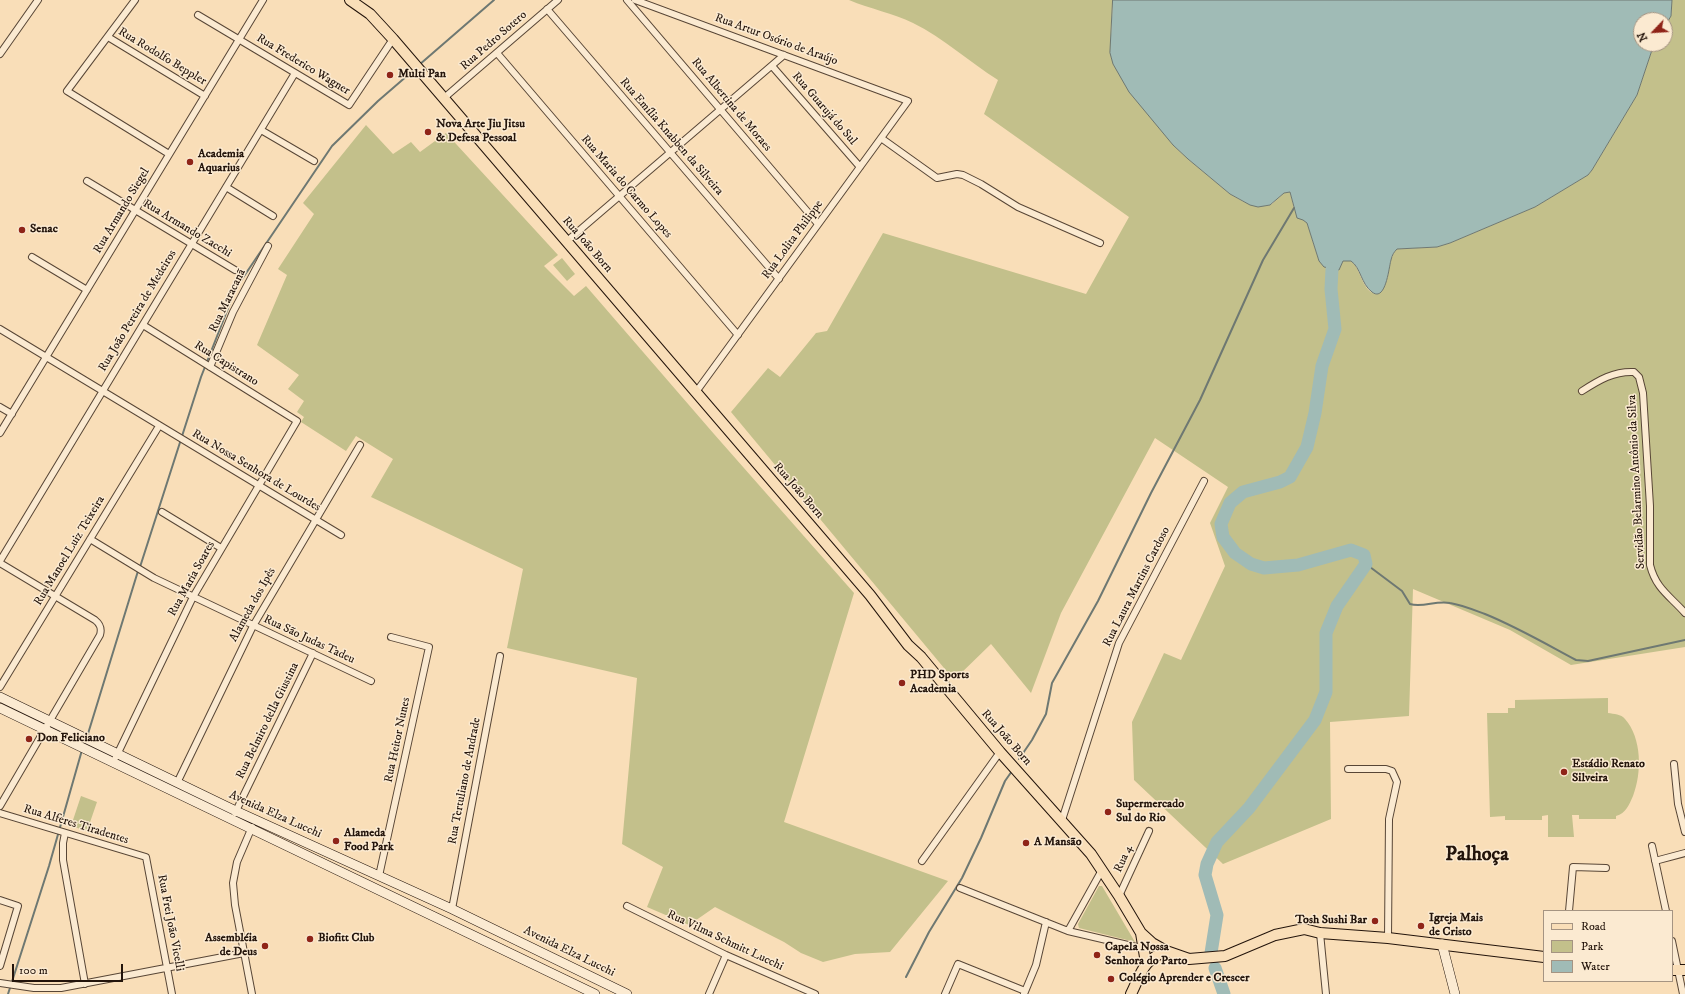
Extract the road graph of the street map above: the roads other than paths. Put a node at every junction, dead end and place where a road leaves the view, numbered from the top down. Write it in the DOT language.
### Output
graph roads {
  1 [pos="38,0"];
  2 [pos="135,0"];
  3 [pos="263,0"];
  4 [pos="350,0"];
  5 [pos="558,0"];
  6 [pos="627,0"];
  7 [pos="635,0"];
  8 [pos="547,9"];
  9 [pos="198,15"];
  10 [pos="108,37"];
  11 [pos="393,39"];
  12 [pos="239,40"];
  13 [pos="497,53"];
  14 [pos="0,54"];
  15 [pos="784,55"];
  16 [pos="772,66"];
  17 [pos="295,73"];
  18 [pos="205,96"];
  19 [pos="444,98"];
  20 [pos="908,101"];
  21 [pos="721,110"];
  22 [pos="261,130"];
  23 [pos="881,138"];
  24 [pos="670,153"];
  25 [pos="169,154"];
  26 [pos="314,161"];
  27 [pos="860,167"];
  28 [pos="87,181"];
  29 [pos="226,187"];
  30 [pos="619,196"];
  31 [pos="135,210"];
  32 [pos="273,216"];
  33 [pos="818,224"];
  34 [pos="567,241"];
  35 [pos="1100,243"];
  36 [pos="192,244"];
  37 [pos="268,246"];
  38 [pos="32,257"];
  39 [pos="236,270"];
  40 [pos="779,279"];
  41 [pos="87,290"];
  42 [pos="143,325"];
  43 [pos="0,329"];
  44 [pos="738,335"];
  45 [pos="46,357"];
  46 [pos="210,366"];
  47 [pos="103,391"];
  48 [pos="1582,391"];
  49 [pos="696,392"];
  50 [pos="0,407"];
  51 [pos="12,414"];
  52 [pos="297,421"];
  53 [pos="159,426"];
  54 [pos="0,433"];
  55 [pos="360,445"];
  56 [pos="1204,481"];
  57 [pos="258,485"];
  58 [pos="162,512"];
  59 [pos="315,520"];
  60 [pos="341,536"];
  61 [pos="90,540"];
  62 [pos="221,548"];
  63 [pos="0,562"];
  64 [pos="55,596"];
  65 [pos="193,597"];
  66 [pos="1685,613"];
  67 [pos="253,626"];
  68 [pos="391,637"];
  69 [pos="313,653"];
  70 [pos="500,656"];
  71 [pos="371,681"];
  72 [pos="0,687"];
  73 [pos="0,697"];
  74 [pos="0,708"];
  75 [pos="47,725"];
  76 [pos="1000,752"];
  77 [pos="115,758"];
  78 [pos="1674,764"];
  79 [pos="1348,769"];
  80 [pos="177,783"];
  81 [pos="0,806"];
  82 [pos="0,813"];
  83 [pos="234,816"];
  84 [pos="256,820"];
  85 [pos="1062,820"];
  86 [pos="252,829"];
  87 [pos="1149,831"];
  88 [pos="63,832"];
  89 [pos="1685,832"];
  90 [pos="1652,846"];
  91 [pos="1685,853"];
  92 [pos="146,857"];
  93 [pos="922,861"];
  94 [pos="1655,861"];
  95 [pos="1606,868"];
  96 [pos="1102,870"];
  97 [pos="379,876"];
  98 [pos="960,888"];
  99 [pos="1119,896"];
  100 [pos="0,900"];
  101 [pos="627,906"];
  102 [pos="452,909"];
  103 [pos="1569,910"];
  104 [pos="1666,910"];
  105 [pos="1046,922"];
  106 [pos="1068,932"];
  107 [pos="1141,933"];
  108 [pos="1320,933"];
  109 [pos="1388,938"];
  110 [pos="1442,944"];
  111 [pos="1673,946"];
  112 [pos="1145,949"];
  113 [pos="1166,951"];
  114 [pos="244,953"];
  115 [pos="543,953"];
  116 [pos="726,955"];
  117 [pos="1543,957"];
  118 [pos="1146,963"];
  119 [pos="0,966"];
  120 [pos="538,966"];
  121 [pos="167,968"];
  122 [pos="1678,970"];
  123 [pos="0,983"];
  124 [pos="85,984"];
  125 [pos="1024,993"];
  126 [pos="172,994"];
  127 [pos="252,994"];
  128 [pos="596,994"];
  129 [pos="627,994"];
  130 [pos="710,994"];
  131 [pos="815,994"];
  132 [pos="945,994"];
  133 [pos="1131,994"];
  134 [pos="1326,994"];
  135 [pos="1455,994"];
  136 [pos="1683,994"];
  1 -- 14 [label="street"];
  2 -- 10 [label="street"];
  3 -- 12 [label="street, Rua Armando Siegel"];
  4 -- 11 [label="main road, Rua João Born"];
  5 -- 8 [label="street, Rua Pedro Sotero"];
  6 -- 21 [label="street, Rua Albertina de Moraes"];
  7 -- 15 [label="street, Rua Artur Osório de Araújo"];
  8 -- 13 [label="street, Rua Pedro Sotero"];
  8 -- 24 [label="street, Rua Emília Knabben da Silveira"];
  9 -- 12 [label="street, Rua Frederico Wagner"];
  10 -- 18 [label="street, Rua Rodolfo Beppler"];
  10 -- 25 [label="street"];
  11 -- 17 [label="street, Rua Frederico Wagner"];
  11 -- 19 [label="main road, Rua João Born"];
  12 -- 17 [label="street, Rua Frederico Wagner"];
  12 -- 18 [label="street, Rua Armando Siegel"];
  13 -- 19 [label="street, Rua Pedro Sotero"];
  13 -- 30 [label="street, Rua Maria do Carmo Lopes"];
  15 -- 16 [label="street"];
  15 -- 20 [label="street, Rua Artur Osório de Araújo"];
  16 -- 21 [label="street"];
  16 -- 27 [label="street, Rua Guarujá do Sul"];
  17 -- 22 [label="street, Rua João Pereira de Medeiros"];
  18 -- 25 [label="street, Rua Armando Siegel"];
  19 -- 34 [label="main road, Rua João Born"];
  20 -- 23 [label="street, Rua Lolita Philippe"];
  21 -- 24 [label="street"];
  21 -- 33 [label="street, Rua Albertina de Moraes"];
  22 -- 26 [label="street"];
  22 -- 29 [label="street, Rua João Pereira de Medeiros"];
  23 -- 27 [label="street, Rua Lolita Philippe"];
  23 -- 35 [label="street"];
  24 -- 30 [label="street"];
  24 -- 40 [label="street, Rua Emília Knabben da Silveira"];
  25 -- 31 [label="street, Rua Armando Siegel"];
  27 -- 33 [label="street, Rua Lolita Philippe"];
  28 -- 31 [label="street, Rua Armando Zacchi"];
  29 -- 32 [label="street"];
  29 -- 36 [label="street, Rua João Pereira de Medeiros"];
  30 -- 34 [label="street"];
  30 -- 44 [label="street, Rua Maria do Carmo Lopes"];
  31 -- 36 [label="street, Rua Armando Zacchi"];
  31 -- 41 [label="street, Rua Armando Siegel"];
  33 -- 40 [label="street, Rua Lolita Philippe"];
  34 -- 49 [label="main road, Rua João Born"];
  36 -- 39 [label="street, Rua Armando Zacchi"];
  36 -- 42 [label="street, Rua João Pereira de Medeiros"];
  37 -- 46 [label="street, Rua Maracanã"];
  38 -- 41 [label="street"];
  40 -- 44 [label="street, Rua Lolita Philippe"];
  41 -- 45 [label="street, Rua Armando Siegel"];
  42 -- 46 [label="street, Rua Capistrano"];
  42 -- 47 [label="street, Rua João Pereira de Medeiros"];
  43 -- 45 [label="street, Rua Nossa Senhora de Lourdes"];
  44 -- 49 [label="street, Rua Lolita Philippe"];
  45 -- 47 [label="street, Rua Nossa Senhora de Lourdes"];
  45 -- 51 [label="street, Rua Armando Siegel"];
  46 -- 52 [label="street, Rua Capistrano"];
  47 -- 53 [label="street, Rua Nossa Senhora de Lourdes"];
  47 -- 63 [label="street, Rua João Pereira de Medeiros"];
  48 -- 66 [label="street, Servidão Belarmino Antônio da Silva"];
  49 -- 76 [label="main road, Rua João Born"];
  50 -- 51 [label="street"];
  51 -- 54 [label="street, Rua Armando Siegel"];
  52 -- 57 [label="street, Rua Maria Soares"];
  53 -- 57 [label="street, Rua Nossa Senhora de Lourdes"];
  53 -- 61 [label="street, Rua Manoel Luiz Teixeira"];
  55 -- 59 [label="street, Alameda dos Ipês"];
  56 -- 85 [label="street, Rua Laura Martins Cardoso"];
  57 -- 59 [label="street, Rua Nossa Senhora de Lourdes"];
  57 -- 62 [label="street, Rua Maria Soares"];
  58 -- 62 [label="street"];
  59 -- 60 [label="street, Rua Nossa Senhora de Lourdes"];
  59 -- 67 [label="street, Alameda dos Ipês"];
  61 -- 64 [label="street, Rua Manoel Luiz Teixeira"];
  61 -- 65 [label="street, Rua São Judas Tadeu"];
  62 -- 65 [label="street, Rua Maria Soares"];
  63 -- 64 [label="street"];
  64 -- 72 [label="street, Rua Manoel Luiz Teixeira"];
  64 -- 75 [label="street"];
  65 -- 67 [label="street, Rua São Judas Tadeu"];
  65 -- 77 [label="street, Rua Maria Soares"];
  67 -- 69 [label="street, Rua São Judas Tadeu"];
  67 -- 80 [label="street, Alameda dos Ipês"];
  68 -- 97 [label="street, Rua Heitor Nunes"];
  69 -- 71 [label="street, Rua São Judas Tadeu"];
  69 -- 83 [label="street, Rua Belmiro della Giustina"];
  70 -- 102 [label="street, Rua Tertuliano de Andrade"];
  73 -- 75 [label="main road, Avenida Elza Lucchi"];
  74 -- 75 [label="main road, Avenida Elza Lucchi"];
  75 -- 77 [label="main road, Avenida Elza Lucchi"];
  75 -- 81 [label="street"];
  76 -- 85 [label="main road, Rua João Born"];
  76 -- 93 [label="street"];
  77 -- 80 [label="main road, Avenida Elza Lucchi"];
  77 -- 83 [label="main road, Avenida Elza Lucchi"];
  78 -- 89 [label="street"];
  79 -- 109 [label="street"];
  80 -- 83 [label="main road, Avenida Elza Lucchi"];
  82 -- 88 [label="street, Rua Alferes Tiradentes"];
  83 -- 84 [label="main road, Avenida Elza Lucchi"];
  83 -- 86 [label="main road, Avenida Elza Lucchi"];
  84 -- 86 [label="street"];
  84 -- 97 [label="main road, Avenida Elza Lucchi"];
  85 -- 96 [label="main road, Rua João Born"];
  86 -- 114 [label="street"];
  86 -- 120 [label="main road, Avenida Elza Lucchi"];
  87 -- 99 [label="street, Rua 4"];
  88 -- 92 [label="street, Rua Alferes Tiradentes"];
  88 -- 124 [label="street"];
  90 -- 94 [label="street"];
  91 -- 94 [label="street"];
  92 -- 121 [label="street, Rua Frei João Vicelli"];
  94 -- 104 [label="street"];
  95 -- 103 [label="street"];
  96 -- 99 [label="main road, Rua João Born"];
  96 -- 106 [label="street"];
  97 -- 102 [label="main road, Avenida Elza Lucchi"];
  98 -- 105 [label="street"];
  99 -- 107 [label="main road, Rua João Born"];
  100 -- 119 [label="street"];
  101 -- 116 [label="street, Rua Vilma Schmitt Lucchi"];
  102 -- 115 [label="main road, Avenida Elza Lucchi"];
  105 -- 106 [label="street"];
  105 -- 125 [label="street"];
  106 -- 112 [label="street"];
  107 -- 112 [label="main road"];
  107 -- 113 [label="main road"];
  108 -- 109 [label="main road"];
  108 -- 113 [label="main road"];
  108 -- 134 [label="street"];
  109 -- 110 [label="main road"];
  110 -- 117 [label="main road"];
  110 -- 135 [label="main road"];
  111 -- 122 [label="street"];
  112 -- 118 [label="main road"];
  113 -- 118 [label="main road"];
  114 -- 121 [label="street"];
  114 -- 127 [label="street"];
  115 -- 120 [label="main road"];
  115 -- 129 [label="main road, Avenida Elza Lucchi"];
  116 -- 130 [label="street"];
  116 -- 131 [label="street, Rua Vilma Schmitt Lucchi"];
  118 -- 133 [label="main road"];
  120 -- 128 [label="main road, Avenida Elza Lucchi"];
  121 -- 124 [label="street"];
  121 -- 126 [label="street, Rua Frei João Vicelli"];
  122 -- 136 [label="street"];
  123 -- 124 [label="street"];
  125 -- 132 [label="street"];
}
